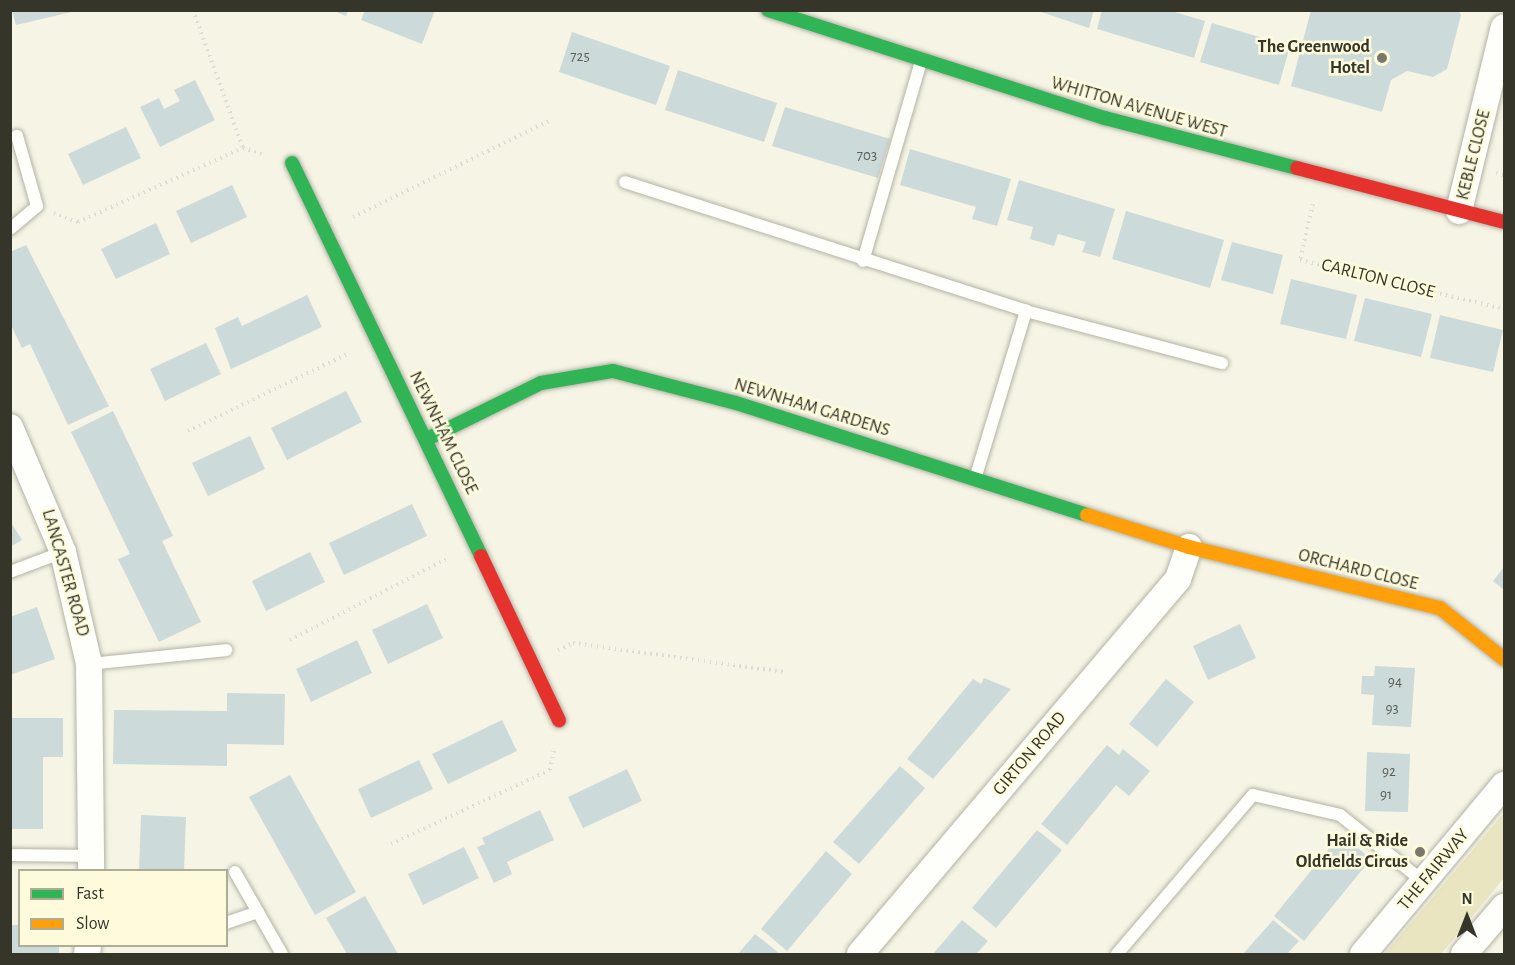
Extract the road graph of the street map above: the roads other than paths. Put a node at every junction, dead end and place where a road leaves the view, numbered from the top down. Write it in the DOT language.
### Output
graph roads {
  1 [pos="768,10"];
  2 [pos="1504,27"];
  3 [pos="921,62"];
  4 [pos="17,136"];
  5 [pos="292,163"];
  6 [pos="625,182"];
  7 [pos="1459,211"];
  8 [pos="1504,222"];
  9 [pos="10,229"];
  10 [pos="863,261"];
  11 [pos="1026,310"];
  12 [pos="1222,363"];
  13 [pos="10,427"];
  14 [pos="427,439"];
  15 [pos="975,479"];
  16 [pos="1189,546"];
  17 [pos="63,552"];
  18 [pos="10,572"];
  19 [pos="226,650"];
  20 [pos="1504,659"];
  21 [pos="89,664"];
  22 [pos="559,720"];
  23 [pos="1504,785"];
  24 [pos="10,855"];
  25 [pos="92,863"];
  26 [pos="235,872"];
  27 [pos="1424,882"];
  28 [pos="1504,907"];
  29 [pos="258,912"];
  30 [pos="228,923"];
  31 [pos="1474,951"];
  32 [pos="282,954"];
  33 [pos="860,954"];
  34 [pos="1117,954"];
  35 [pos="1363,954"];
  1 -- 3 [label="street, WHITTON AVENUE WEST"];
  2 -- 7 [label="street, KEBLE CLOSE"];
  3 -- 7 [label="street, WHITTON AVENUE WEST"];
  3 -- 10 [label="lane"];
  4 -- 9 [label="lane"];
  5 -- 14 [label="street, NEWNHAM CLOSE"];
  6 -- 10 [label="lane"];
  7 -- 8 [label="street, WHITTON AVENUE WEST"];
  10 -- 11 [label="lane"];
  11 -- 12 [label="lane"];
  11 -- 15 [label="lane"];
  13 -- 17 [label="street, LANCASTER ROAD"];
  14 -- 15 [label="street, NEWNHAM GARDENS"];
  14 -- 22 [label="street, NEWNHAM CLOSE"];
  15 -- 16 [label="street, NEWNHAM GARDENS"];
  16 -- 20 [label="street, ORCHARD CLOSE"];
  16 -- 33 [label="street, GIRTON ROAD"];
  17 -- 18 [label="lane"];
  17 -- 21 [label="street, LANCASTER ROAD"];
  19 -- 21 [label="lane"];
  21 -- 25 [label="street, LANCASTER ROAD"];
  23 -- 27 [label="street, THE FAIRWAY"];
  24 -- 25 [label="lane"];
  26 -- 29 [label="lane"];
  27 -- 34 [label="lane"];
  27 -- 35 [label="street, THE FAIRWAY"];
  28 -- 31 [label="street"];
  29 -- 30 [label="lane"];
  29 -- 32 [label="lane"];
}
